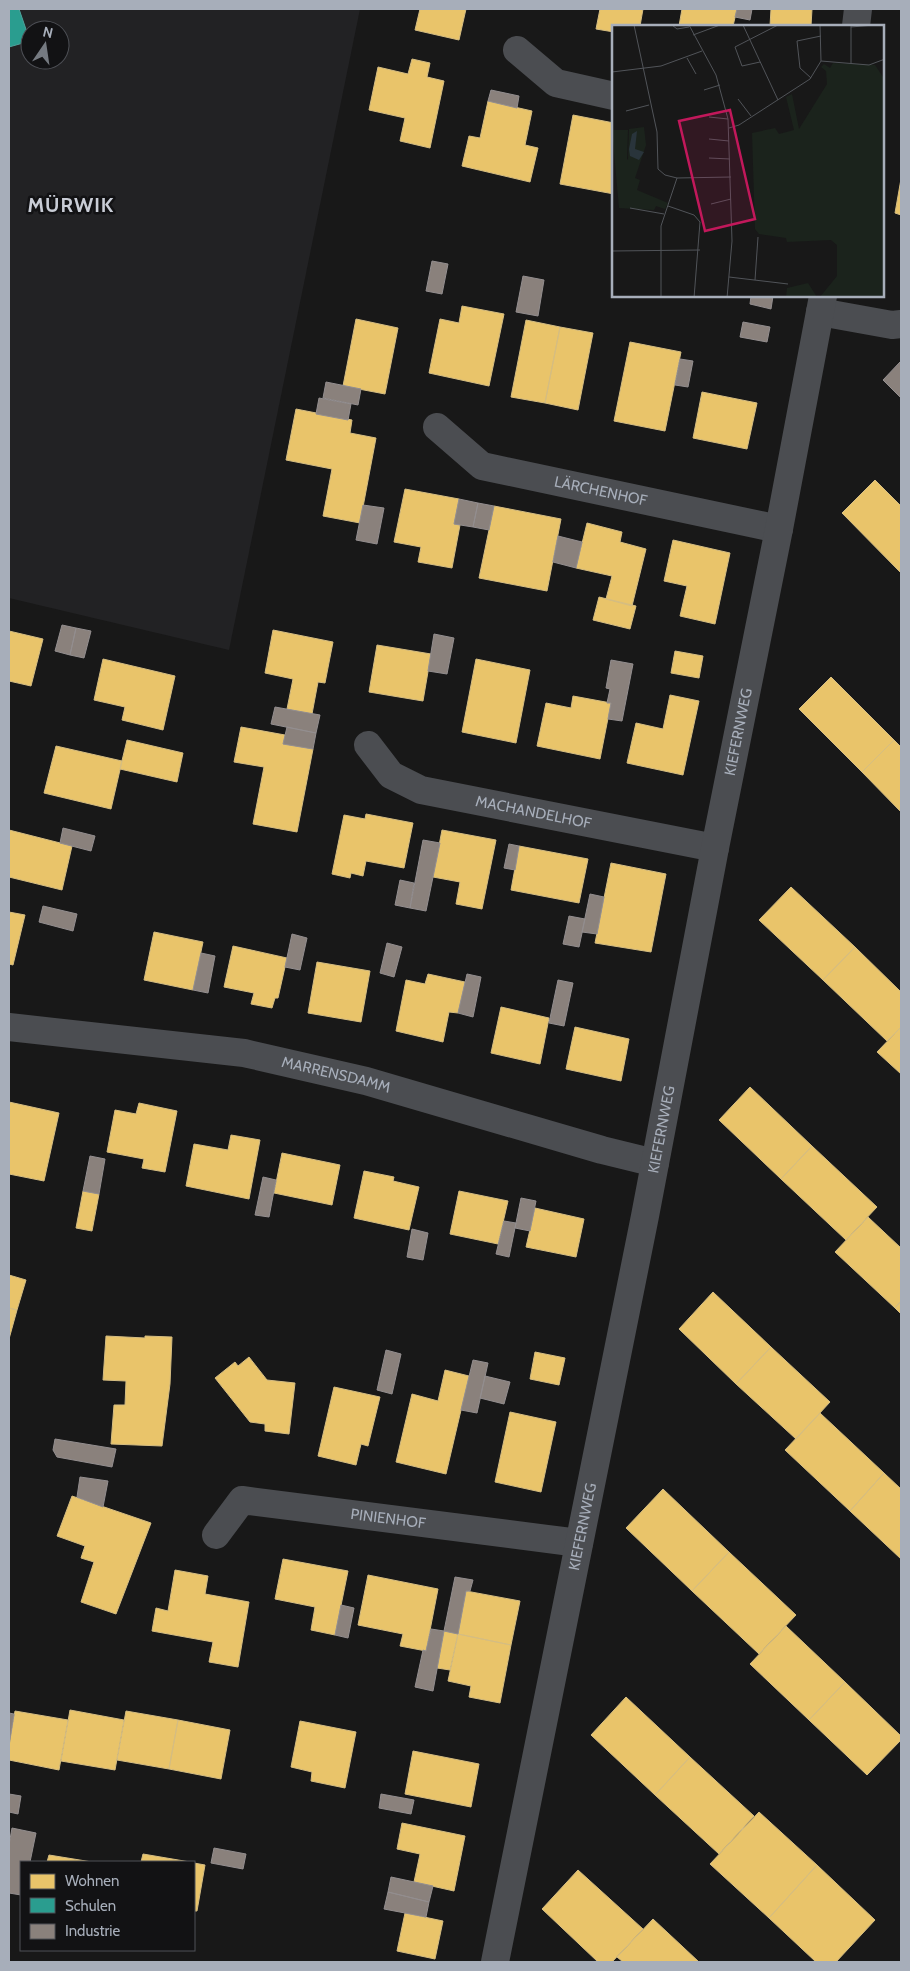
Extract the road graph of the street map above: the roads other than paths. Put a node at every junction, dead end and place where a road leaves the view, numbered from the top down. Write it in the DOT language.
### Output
graph roads {
  1 [pos="858,9"];
  2 [pos="856,25"];
  3 [pos="517,50"];
  4 [pos="612,96"];
  5 [pos="821,304"];
  6 [pos="901,324"];
  7 [pos="437,427"];
  8 [pos="779,529"];
  9 [pos="368,745"];
  10 [pos="715,848"];
  11 [pos="9,1027"];
  12 [pos="654,1163"];
  13 [pos="216,1535"];
  14 [pos="580,1543"];
  15 [pos="495,1962"];
  1 -- 2 [label="street"];
  3 -- 4 [label="street"];
  5 -- 6 [label="street"];
  5 -- 8 [label="street, KIEFERNWEG"];
  7 -- 8 [label="street, LÄRCHENHOF"];
  8 -- 10 [label="street, KIEFERNWEG"];
  9 -- 10 [label="street, MACHANDELHOF"];
  10 -- 12 [label="street, KIEFERNWEG"];
  11 -- 12 [label="street, MARRENSDAMM"];
  12 -- 14 [label="street, KIEFERNWEG"];
  13 -- 14 [label="street, PINIENHOF"];
  14 -- 15 [label="street, KIEFERNWEG"];
}
